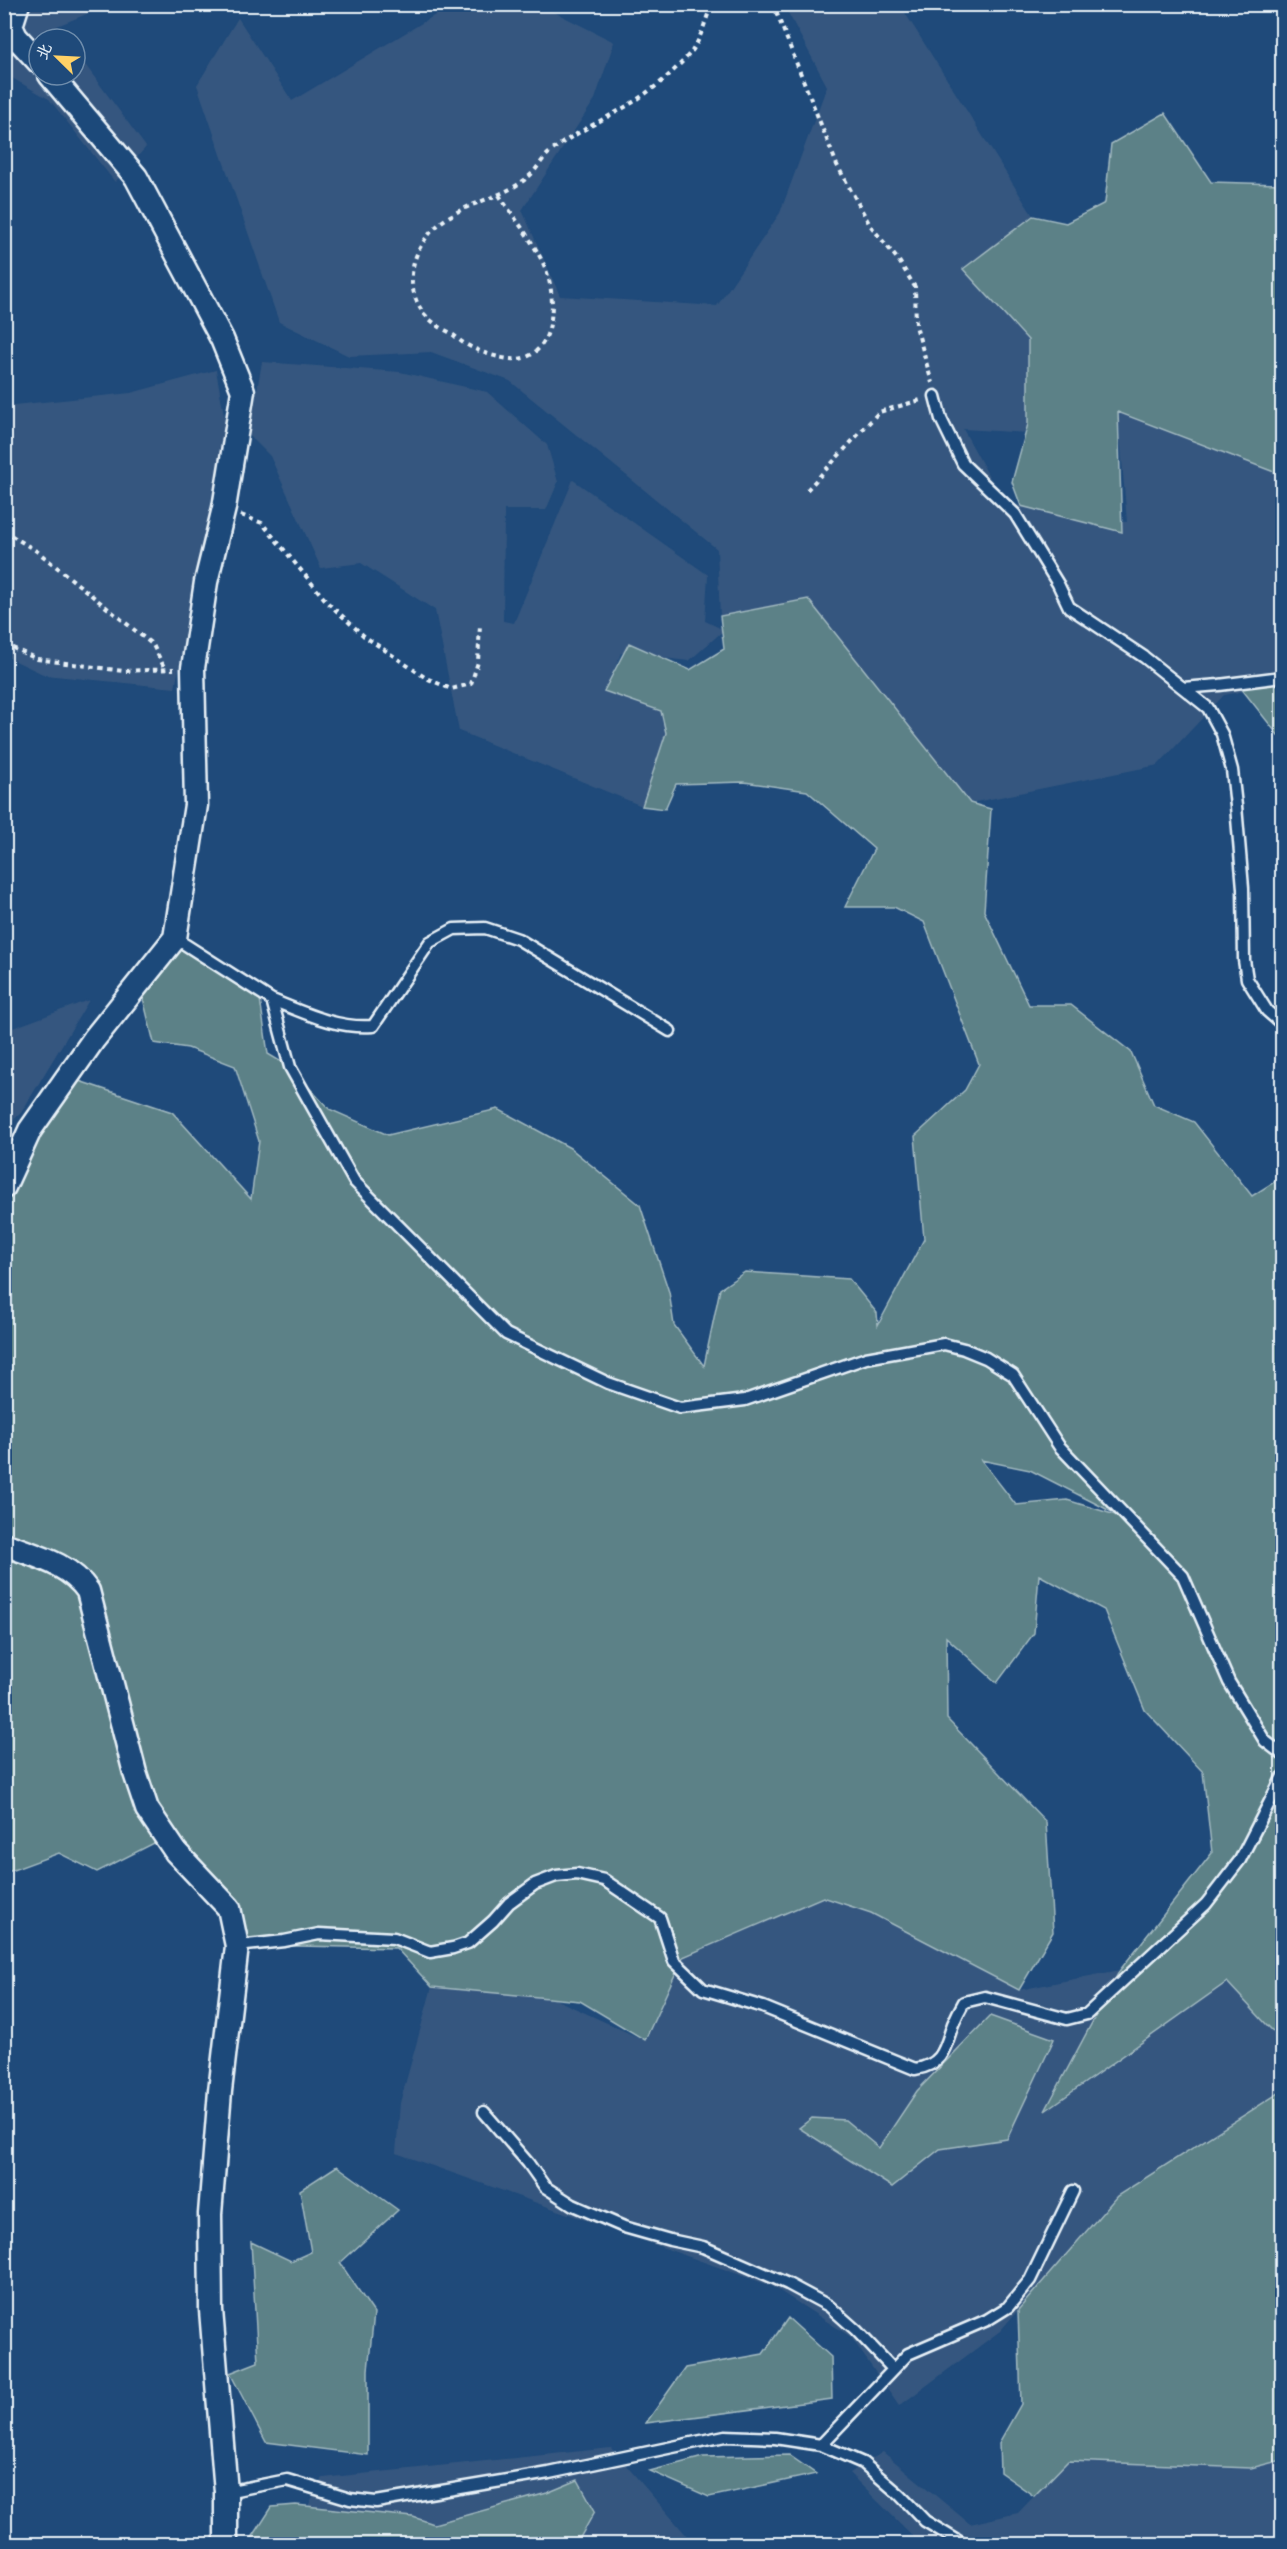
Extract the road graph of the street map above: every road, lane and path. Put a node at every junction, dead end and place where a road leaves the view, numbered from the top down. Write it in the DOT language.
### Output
graph roads {
  1 [pos="18,4"];
  2 [pos="712,4"];
  3 [pos="773,4"];
  4 [pos="10,45"];
  5 [pos="27,55"];
  6 [pos="60,87"];
  7 [pos="499,195"];
  8 [pos="935,396"];
  9 [pos="807,490"];
  10 [pos="224,508"];
  11 [pos="4,531"];
  12 [pos="480,625"];
  13 [pos="4,644"];
  14 [pos="193,668"];
  15 [pos="165,669"];
  16 [pos="1282,677"];
  17 [pos="1183,688"];
  18 [pos="175,938"];
  19 [pos="272,1000"];
  20 [pos="1282,1024"];
  21 [pos="670,1031"];
  22 [pos="4,1187"];
  23 [pos="4,1544"];
  24 [pos="1282,1754"];
  25 [pos="1282,1778"];
  26 [pos="237,1946"];
  27 [pos="484,2112"];
  28 [pos="1073,2191"];
  29 [pos="893,2369"];
  30 [pos="821,2445"];
  31 [pos="226,2492"];
  32 [pos="226,2544"];
  33 [pos="963,2544"];
  1 -- 4 [label="street"];
  2 -- 7 [label="path"];
  3 -- 8 [label="path"];
  4 -- 5 [label="street"];
  6 -- 10 [label="street"];
  7 -- 7 [label="path"];
  8 -- 9 [label="path"];
  8 -- 17 [label="lane"];
  10 -- 12 [label="path"];
  10 -- 14 [label="street"];
  11 -- 15 [label="path"];
  13 -- 15 [label="path"];
  14 -- 15 [label="path"];
  14 -- 18 [label="street"];
  16 -- 17 [label="lane"];
  17 -- 20 [label="lane"];
  18 -- 19 [label="lane"];
  18 -- 22 [label="street"];
  19 -- 21 [label="lane"];
  19 -- 24 [label="lane"];
  23 -- 26 [label="street"];
  25 -- 26 [label="lane"];
  26 -- 31 [label="street"];
  27 -- 29 [label="lane"];
  28 -- 29 [label="lane"];
  29 -- 30 [label="lane"];
  30 -- 31 [label="lane"];
  30 -- 33 [label="lane"];
  31 -- 32 [label="street"];
}
